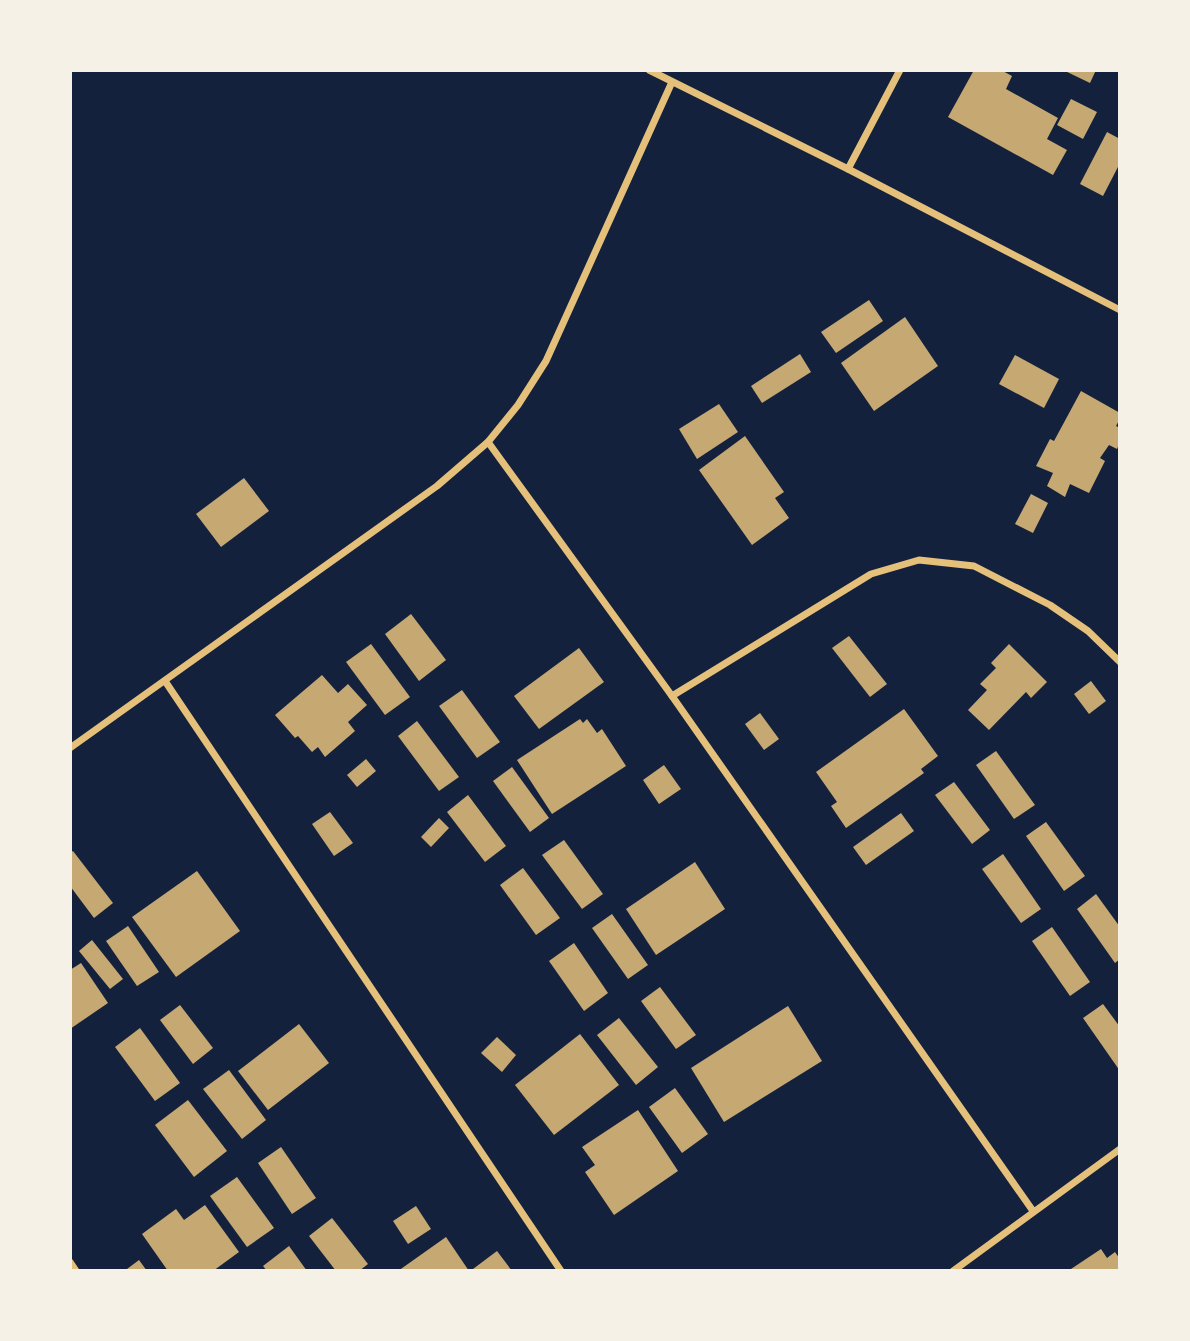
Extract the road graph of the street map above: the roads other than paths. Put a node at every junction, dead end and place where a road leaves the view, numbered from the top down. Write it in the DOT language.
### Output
graph roads {
  1 [pos="649,70"];
  2 [pos="900,70"];
  3 [pos="672,82"];
  4 [pos="848,169"];
  5 [pos="1120,310"];
  6 [pos="488,442"];
  7 [pos="1120,662"];
  8 [pos="165,681"];
  9 [pos="672,696"];
  10 [pos="70,748"];
  11 [pos="1120,1149"];
  12 [pos="1033,1211"];
  13 [pos="70,1262"];
  14 [pos="76,1271"];
  15 [pos="561,1271"];
  16 [pos="953,1271"];
  1 -- 3 [label="street"];
  2 -- 4 [label="street"];
  3 -- 4 [label="street"];
  3 -- 6 [label="street"];
  4 -- 5 [label="street"];
  6 -- 8 [label="street"];
  6 -- 9 [label="street"];
  7 -- 9 [label="street"];
  8 -- 10 [label="street"];
  8 -- 15 [label="street"];
  9 -- 12 [label="street"];
  11 -- 12 [label="street"];
  12 -- 16 [label="street"];
  13 -- 14 [label="street"];
}
